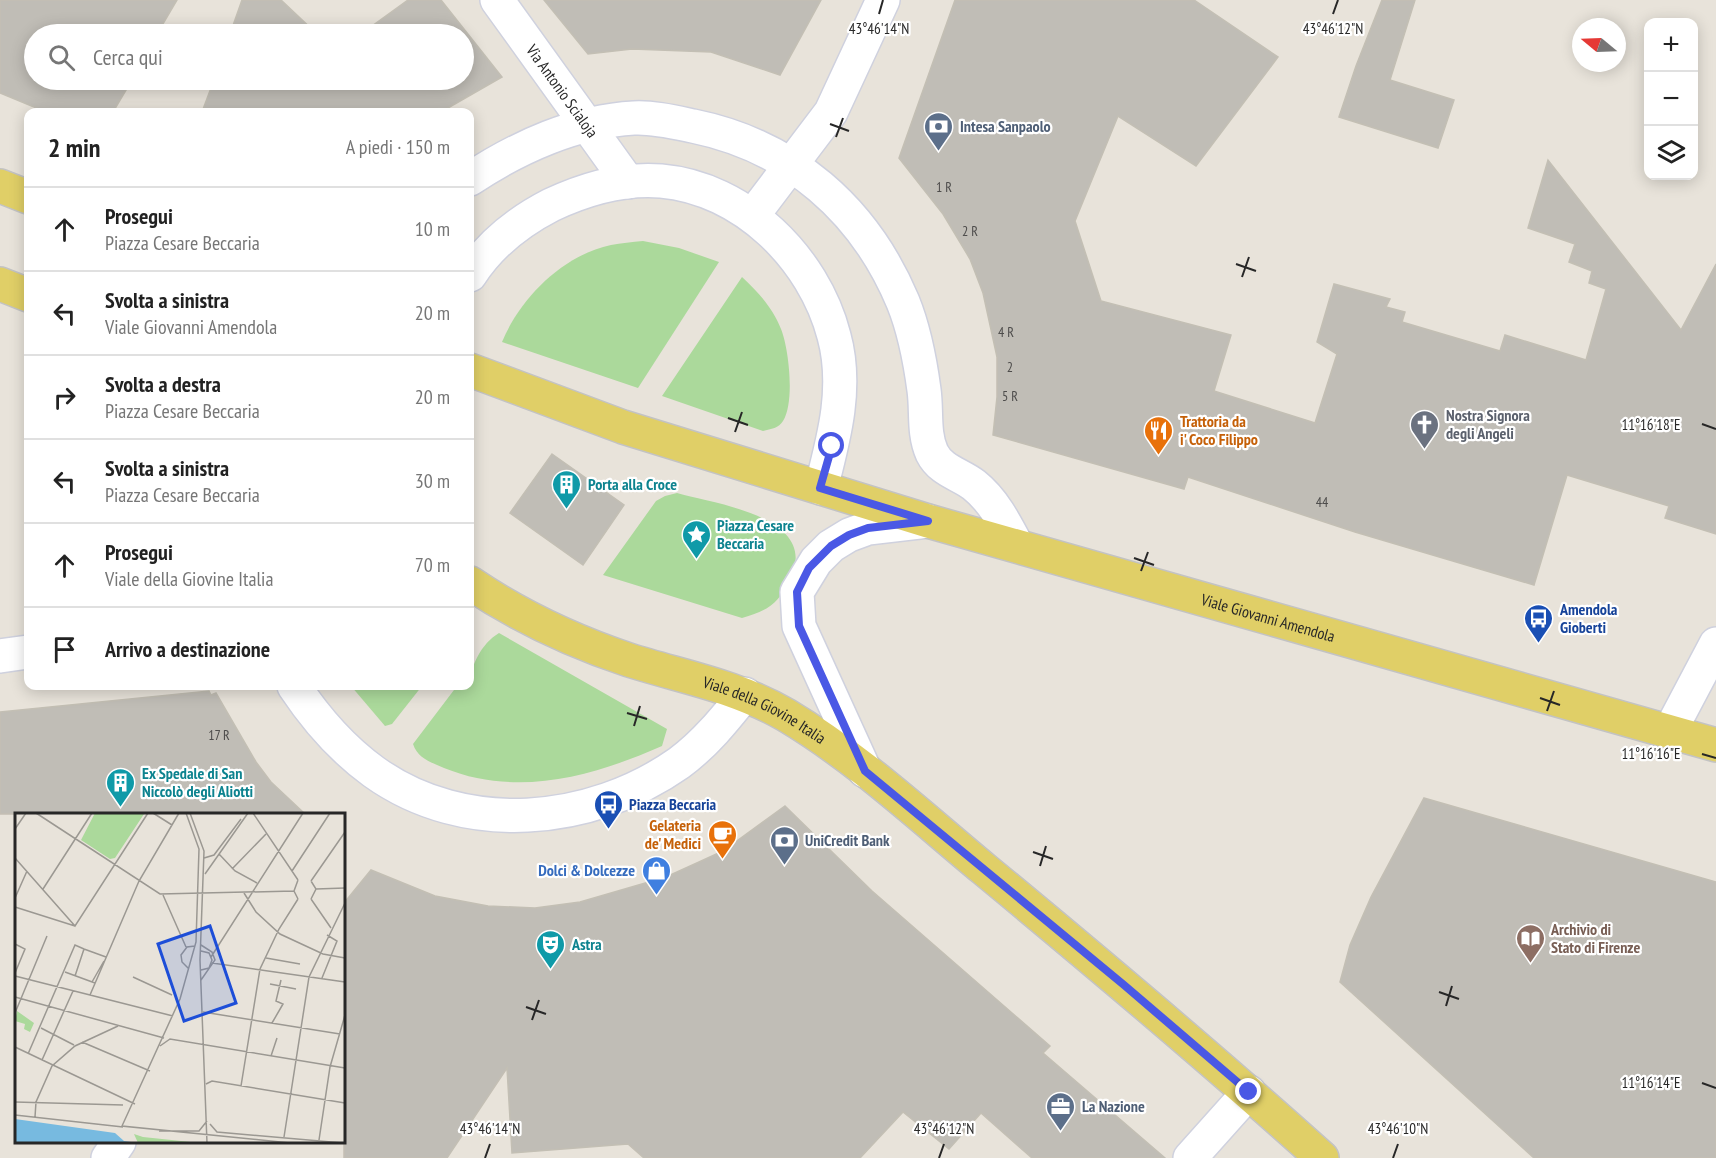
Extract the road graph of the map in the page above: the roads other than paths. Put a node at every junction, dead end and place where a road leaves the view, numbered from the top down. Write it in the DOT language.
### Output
graph roads {
  1 [pos="497,0"];
  2 [pos="883,0"];
  3 [pos="590,126"];
  4 [pos="794,165"];
  5 [pos="474,176"];
  6 [pos="628,182"];
  7 [pos="0,186"];
  8 [pos="24,195"];
  9 [pos="753,216"];
  10 [pos="474,270"];
  11 [pos="0,284"];
  12 [pos="24,293"];
  13 [pos="474,371"];
  14 [pos="820,488"];
  15 [pos="928,521"];
  16 [pos="1016,544"];
  17 [pos="474,586"];
  18 [pos="1716,644"];
  19 [pos="24,653"];
  20 [pos="0,656"];
  21 [pos="297,690"];
  22 [pos="745,694"];
  23 [pos="1670,731"];
  24 [pos="1716,745"];
  25 [pos="865,771"];
  26 [pos="1249,1092"];
  27 [pos="118,1143"];
  28 [pos="108,1158"];
  29 [pos="1190,1158"];
  30 [pos="1322,1158"];
  1 -- 3 [label="street, Via Antonio Scialoja"];
  2 -- 4 [label="street"];
  3 -- 4 [label="street"];
  3 -- 5 [label="street"];
  3 -- 6 [label="street, Via Antonio Scialoja"];
  4 -- 9 [label="street"];
  4 -- 16 [label="street"];
  6 -- 9 [label="street"];
  6 -- 10 [label="street"];
  7 -- 8 [label="main road"];
  9 -- 14 [label="street"];
  11 -- 12 [label="main road"];
  13 -- 14 [label="main road"];
  14 -- 15 [label="main road, Viale Giovanni Amendola"];
  15 -- 16 [label="main road, Viale Giovanni Amendola"];
  15 -- 25 [label="street"];
  16 -- 23 [label="main road, Viale Giovanni Amendola"];
  17 -- 22 [label="main road, Viale della Giovine Italia"];
  18 -- 23 [label="street"];
  19 -- 20 [label="street"];
  21 -- 22 [label="street"];
  22 -- 25 [label="main road, Viale della Giovine Italia"];
  23 -- 24 [label="main road, Viale Giovanni Amendola"];
  25 -- 26 [label="main road, Viale della Giovine Italia"];
  26 -- 29 [label="street"];
  26 -- 30 [label="main road, Viale della Giovine Italia"];
  27 -- 28 [label="street"];
}
